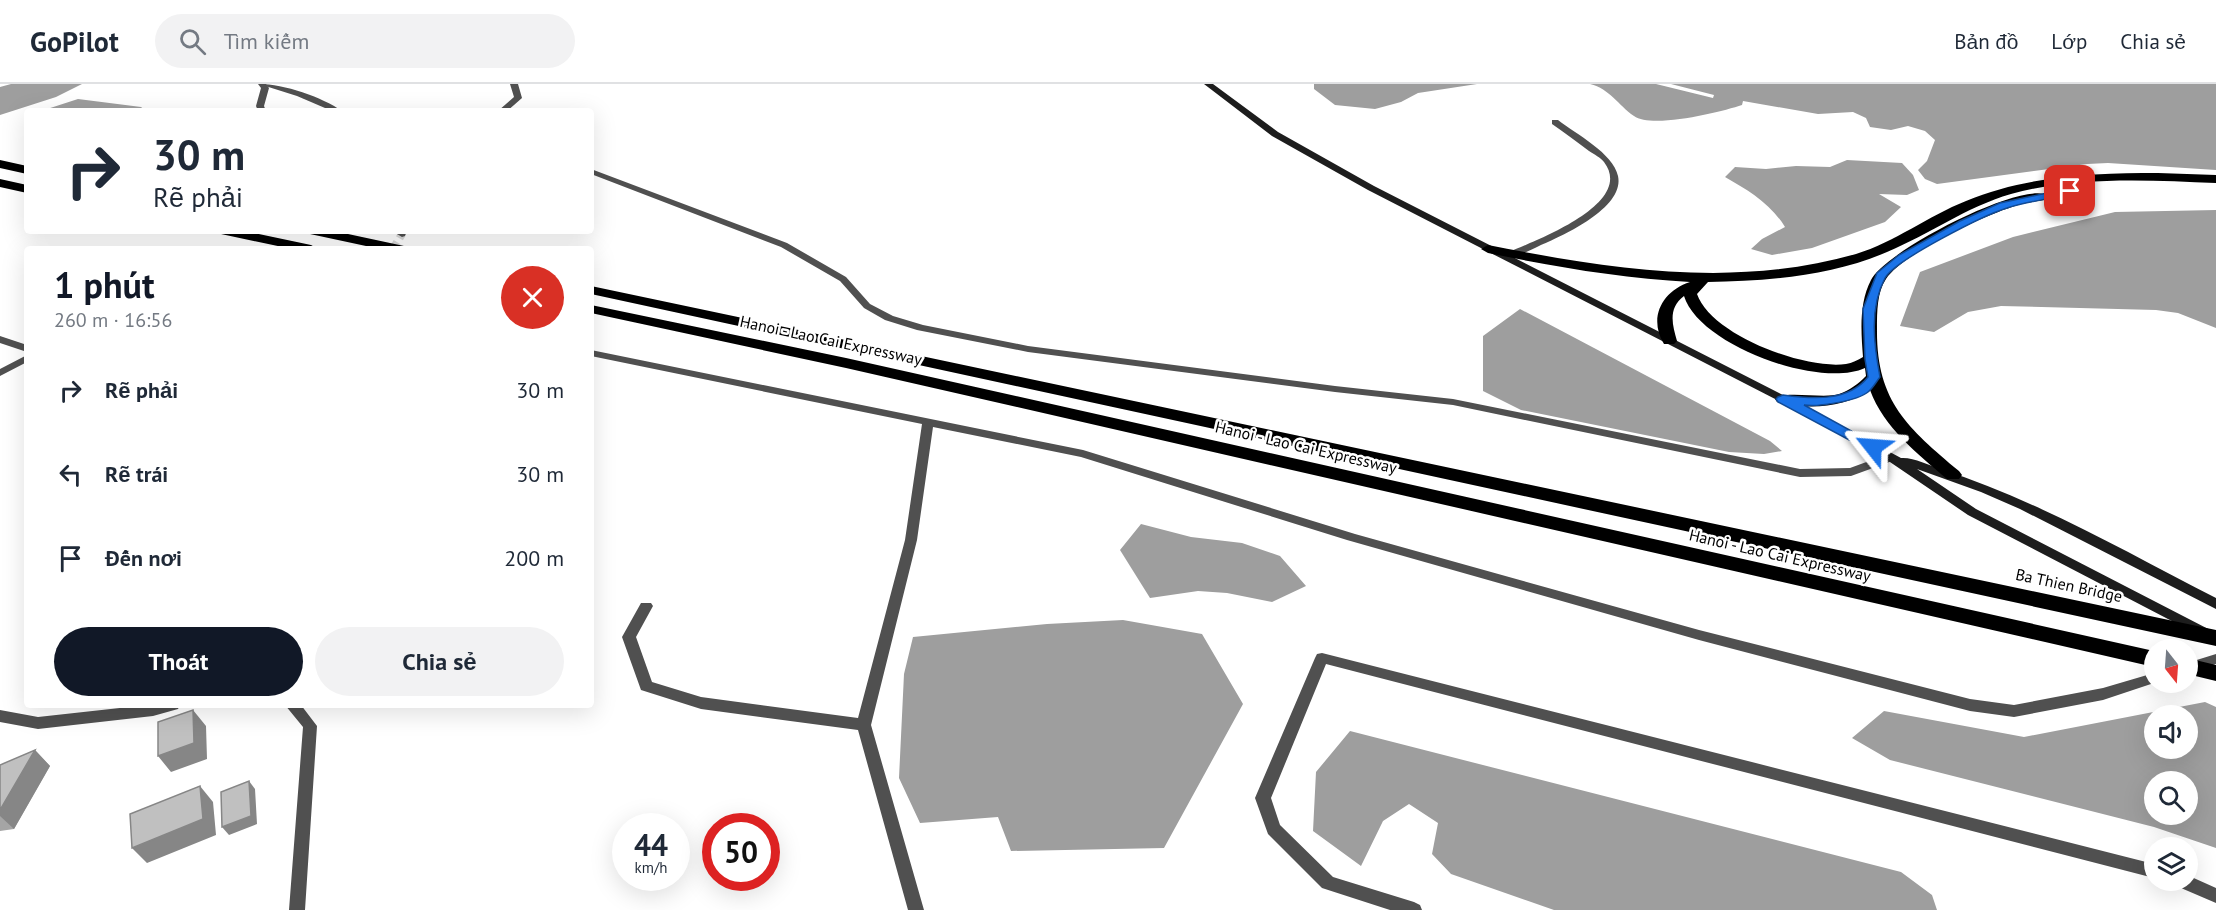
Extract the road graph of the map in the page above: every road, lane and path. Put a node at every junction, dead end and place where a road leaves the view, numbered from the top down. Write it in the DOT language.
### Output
graph roads {
  1 [pos="262,84"];
  2 [pos="513,84"];
  3 [pos="1208,84"];
  4 [pos="261,108"];
  5 [pos="331,108"];
  6 [pos="506,108"];
  7 [pos="1555,122"];
  8 [pos="0,164"];
  9 [pos="24,169"];
  10 [pos="594,172"];
  11 [pos="2216,179"];
  12 [pos="0,183"];
  13 [pos="2216,187"];
  14 [pos="24,188"];
  15 [pos="240,234"];
  16 [pos="329,234"];
  17 [pos="297,246"];
  18 [pos="385,246"];
  19 [pos="1488,249"];
  20 [pos="1512,254"];
  21 [pos="1723,279"];
  22 [pos="1699,283"];
  23 [pos="594,291"];
  24 [pos="594,310"];
  25 [pos="0,339"];
  26 [pos="1669,341"];
  27 [pos="24,347"];
  28 [pos="594,354"];
  29 [pos="1870,359"];
  30 [pos="24,360"];
  31 [pos="0,373"];
  32 [pos="1874,377"];
  33 [pos="1783,399"];
  34 [pos="928,421"];
  35 [pos="1891,457"];
  36 [pos="1953,475"];
  37 [pos="1913,573"];
  38 [pos="2216,604"];
  39 [pos="646,606"];
  40 [pos="2216,638"];
  41 [pos="2144,657"];
  42 [pos="2216,659"];
  43 [pos="2198,664"];
  44 [pos="2198,669"];
  45 [pos="2216,673"];
  46 [pos="2144,681"];
  47 [pos="161,708"];
  48 [pos="295,708"];
  49 [pos="0,716"];
  50 [pos="864,725"];
  51 [pos="2144,868"];
  52 [pos="2198,888"];
  53 [pos="2216,896"];
  54 [pos="297,910"];
  55 [pos="916,910"];
  56 [pos="1414,910"];
  1 -- 4 [label="street"];
  1 -- 5 [label="street"];
  2 -- 6 [label="street"];
  3 -- 19 [label="main road"];
  7 -- 20 [label="street"];
  8 -- 9 [label="highway"];
  10 -- 35 [label="street"];
  11 -- 21 [label="highway"];
  12 -- 14 [label="highway"];
  13 -- 29 [label="highway"];
  15 -- 17 [label="highway"];
  16 -- 18 [label="highway"];
  19 -- 20 [label="highway"];
  19 -- 26 [label="main road"];
  20 -- 21 [label="highway"];
  21 -- 22 [label="highway"];
  22 -- 26 [label="highway"];
  22 -- 29 [label="highway"];
  23 -- 37 [label="highway, Hanoi - Lao Cai Expressway"];
  24 -- 41 [label="highway, Hanoi - Lao Cai Expressway"];
  25 -- 27 [label="street"];
  26 -- 33 [label="main road"];
  28 -- 34 [label="street"];
  29 -- 32 [label="highway"];
  30 -- 31 [label="street"];
  32 -- 33 [label="highway"];
  32 -- 36 [label="highway"];
  33 -- 35 [label="main road"];
  34 -- 46 [label="street"];
  34 -- 50 [label="street"];
  35 -- 36 [label="main road"];
  35 -- 40 [label="main road"];
  36 -- 38 [label="main road"];
  37 -- 40 [label="highway, Ba Thien Bridge"];
  39 -- 50 [label="street"];
  42 -- 43 [label="street"];
  44 -- 45 [label="highway"];
  47 -- 49 [label="street"];
  48 -- 54 [label="street"];
  50 -- 55 [label="street"];
  51 -- 56 [label="street"];
  52 -- 53 [label="street"];
}
